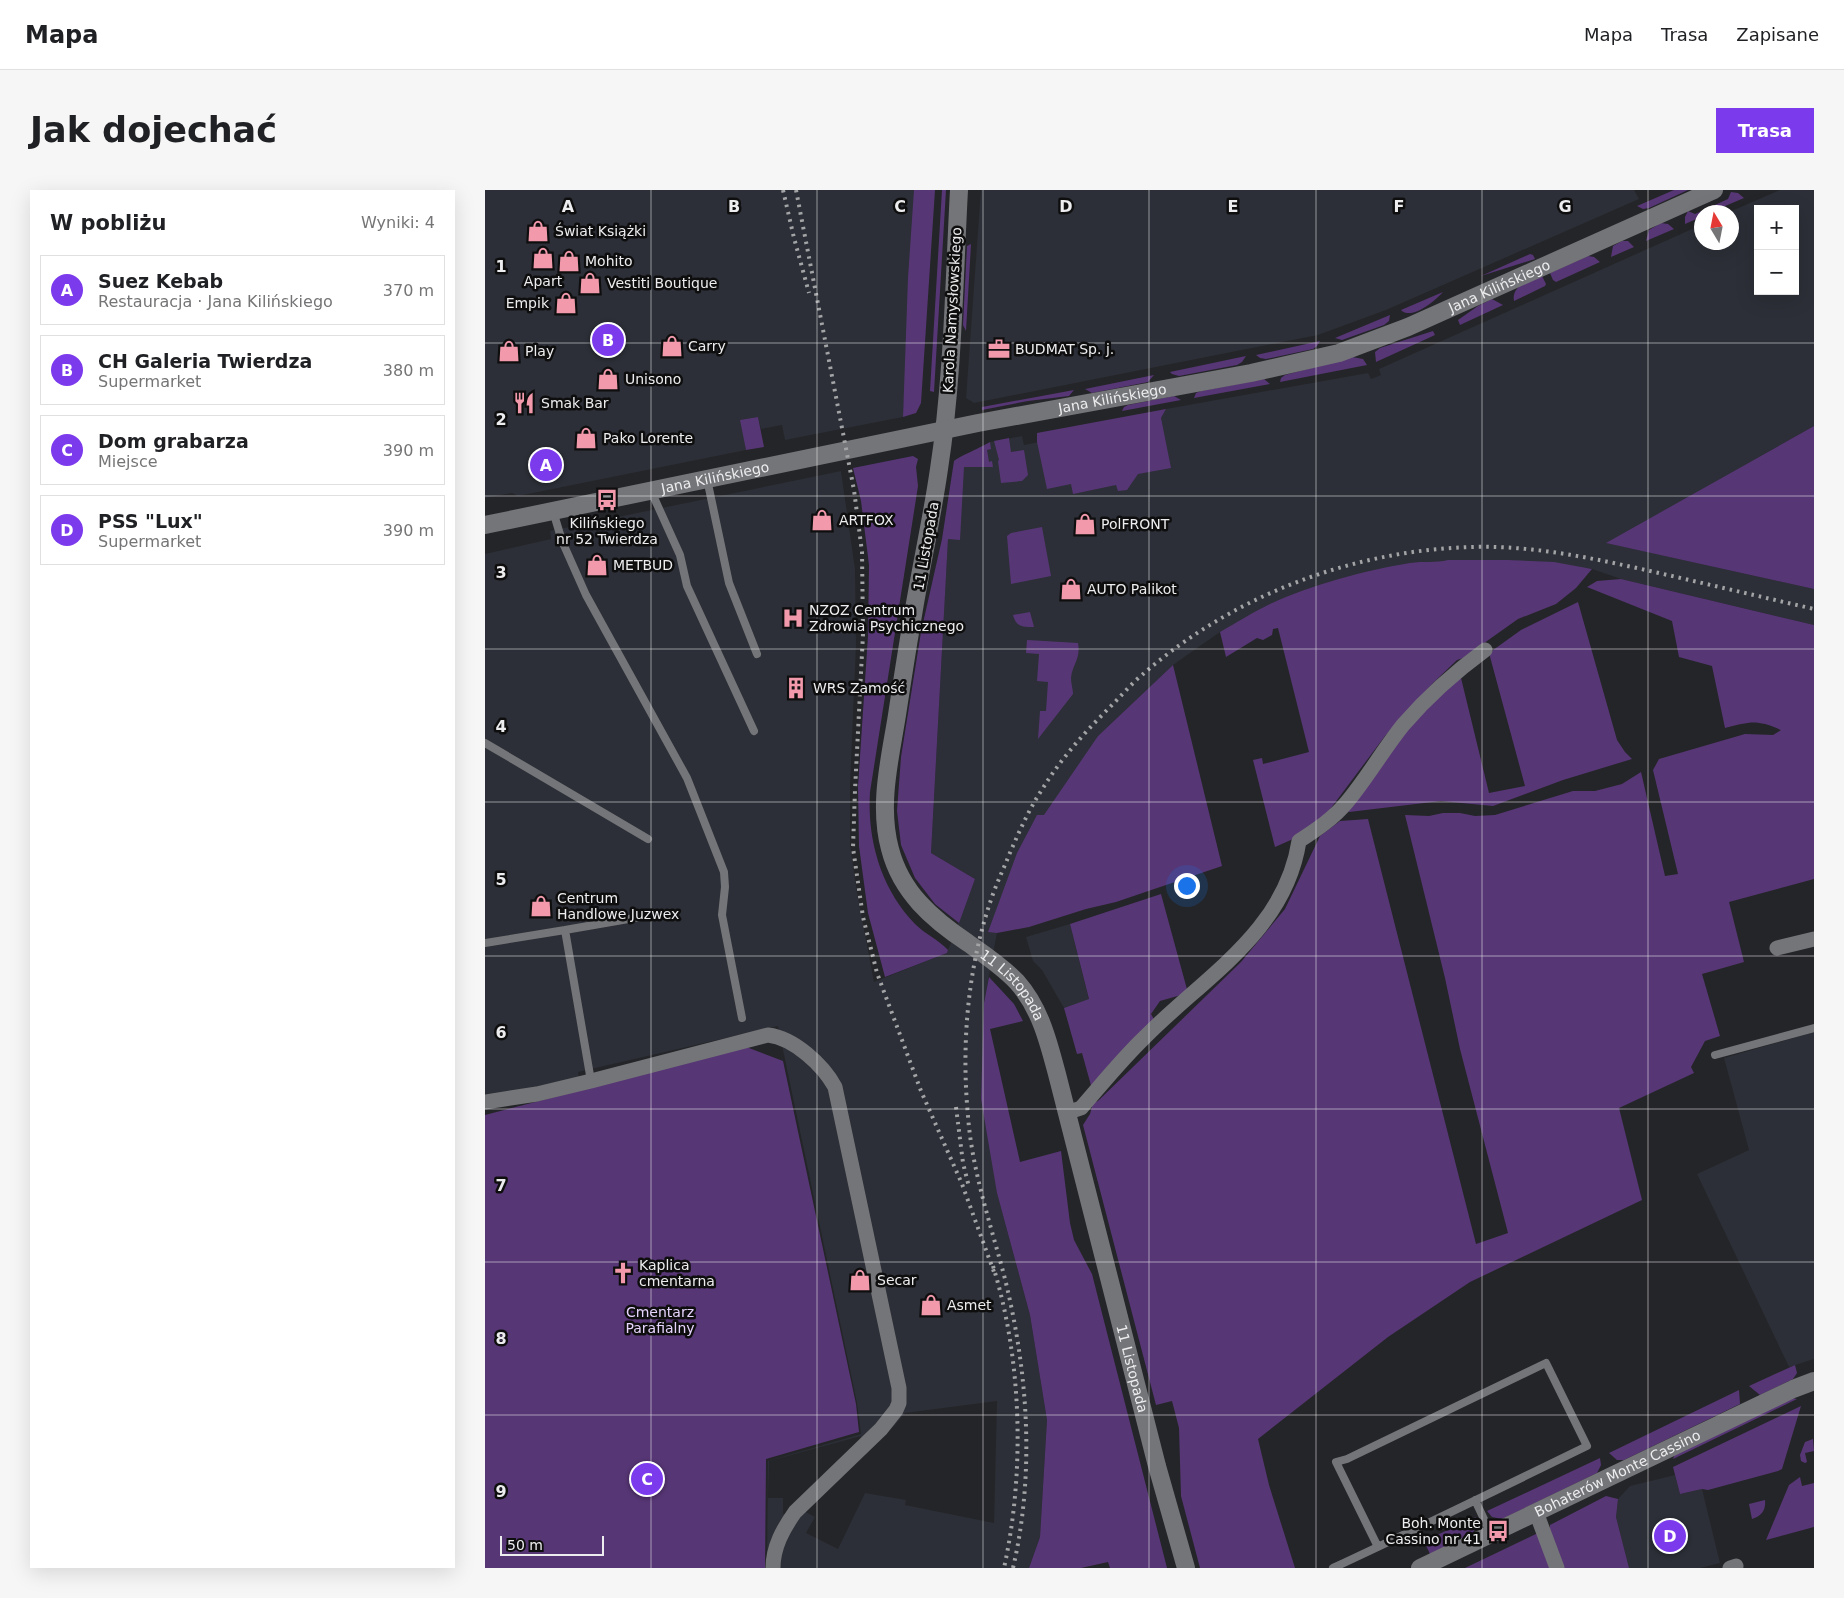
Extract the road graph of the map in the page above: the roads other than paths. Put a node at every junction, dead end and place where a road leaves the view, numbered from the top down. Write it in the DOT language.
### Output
graph roads {
  1 [pos="959,190"];
  2 [pos="1714,190"];
  3 [pos="944,430"];
  4 [pos="707,479"];
  5 [pos="651,491"];
  6 [pos="553,511"];
  7 [pos="485,525"];
  8 [pos="1485,650"];
  9 [pos="757,654"];
  10 [pos="754,731"];
  11 [pos="485,743"];
  12 [pos="648,839"];
  13 [pos="663,913"];
  14 [pos="565,930"];
  15 [pos="1814,938"];
  16 [pos="485,943"];
  17 [pos="1777,948"];
  18 [pos="742,1018"];
  19 [pos="1814,1028"];
  20 [pos="1715,1055"];
  21 [pos="591,1081"];
  22 [pos="485,1102"];
  23 [pos="1067,1114"];
  24 [pos="1814,1381"];
  25 [pos="1475,1500"];
  26 [pos="1536,1512"];
  27 [pos="1491,1534"];
  28 [pos="1378,1547"];
  29 [pos="773,1568"];
  30 [pos="1186,1568"];
  31 [pos="1333,1568"];
  32 [pos="1420,1568"];
  33 [pos="1557,1568"];
  1 -- 3 [label="street, Karola Namysłowskiego"];
  2 -- 3 [label="street, Jana Kilińskiego"];
  3 -- 4 [label="street, Jana Kilińskiego"];
  3 -- 23 [label="street, 11 Listopada"];
  4 -- 5 [label="street, Jana Kilińskiego"];
  4 -- 9 [label="lane"];
  5 -- 6 [label="street, Jana Kilińskiego"];
  5 -- 10 [label="lane"];
  6 -- 7 [label="street, Jana Kilińskiego"];
  6 -- 18 [label="lane"];
  8 -- 23 [label="street"];
  11 -- 12 [label="lane"];
  13 -- 14 [label="lane"];
  14 -- 16 [label="lane"];
  14 -- 21 [label="lane"];
  15 -- 17 [label="street"];
  19 -- 20 [label="lane"];
  21 -- 22 [label="street"];
  21 -- 29 [label="street"];
  23 -- 30 [label="street, 11 Listopada"];
  24 -- 26 [label="street, Bohaterów Monte Cassino"];
  25 -- 27 [label="lane"];
  25 -- 28 [label="lane"];
  25 -- 28 [label="lane"];
  26 -- 27 [label="street, Bohaterów Monte Cassino"];
  26 -- 33 [label="street"];
  27 -- 32 [label="street, Bohaterów Monte Cassino"];
  28 -- 31 [label="lane"];
}
